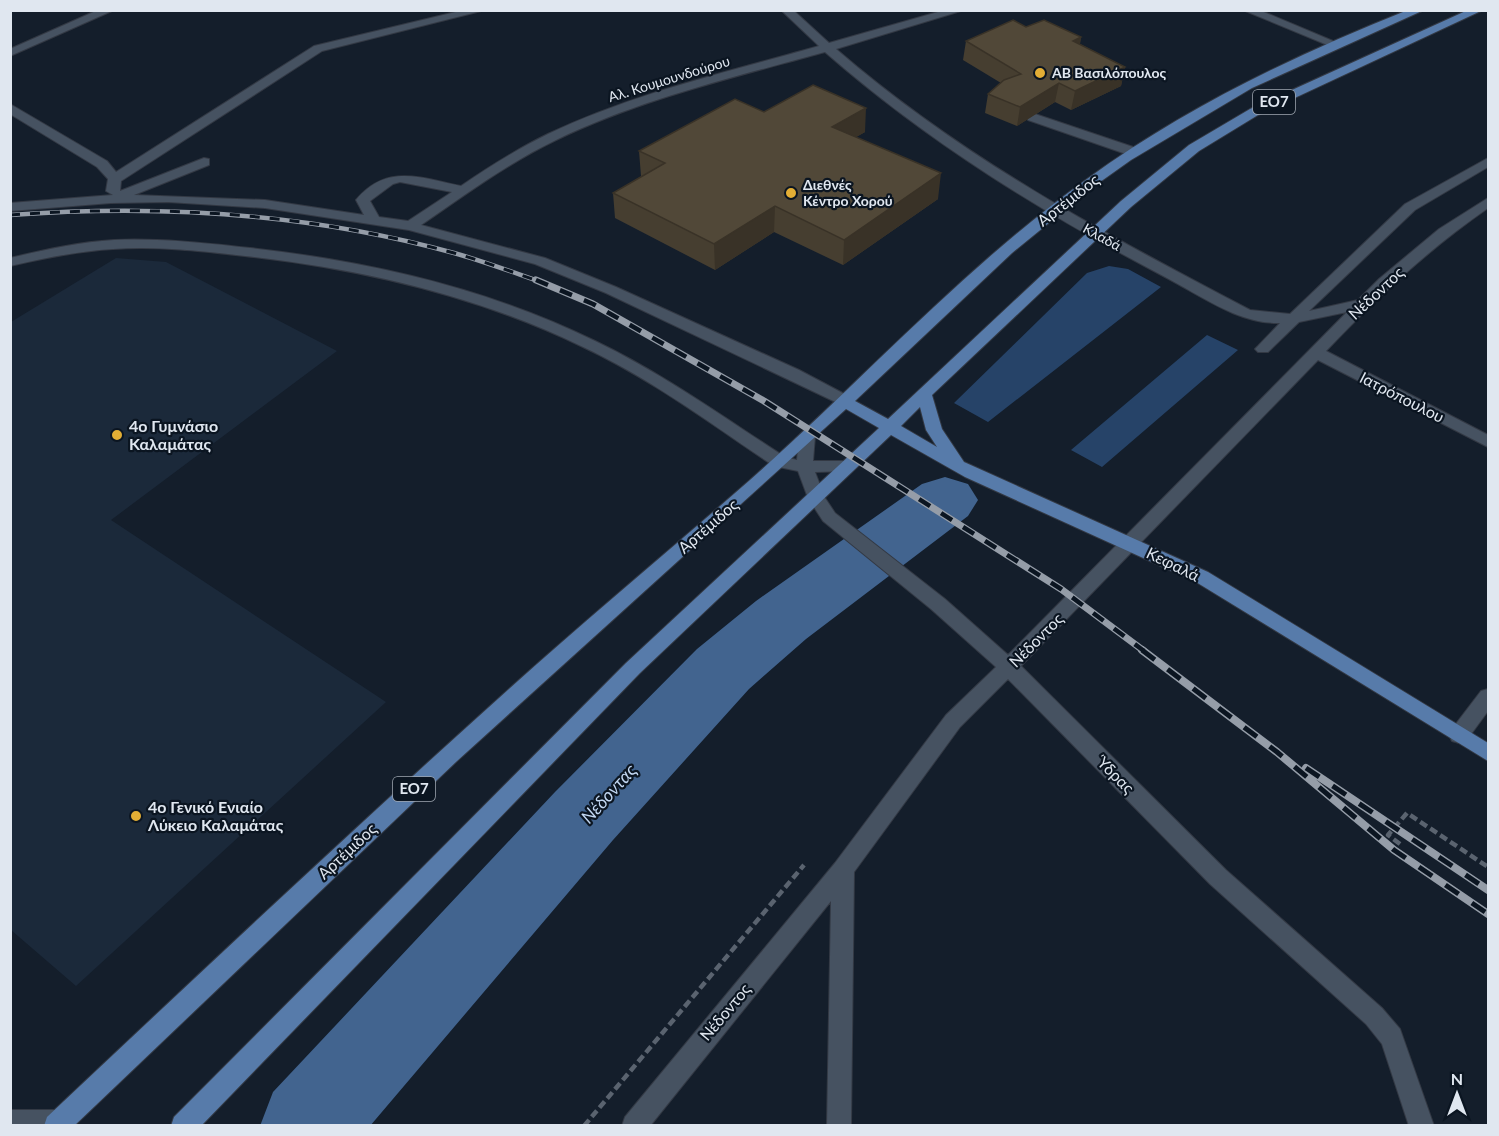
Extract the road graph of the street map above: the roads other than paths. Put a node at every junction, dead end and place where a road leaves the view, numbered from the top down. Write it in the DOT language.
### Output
graph roads {
  1 [pos="109,10"];
  2 [pos="480,10"];
  3 [pos="786,10"];
  4 [pos="925,10"];
  5 [pos="959,10"];
  6 [pos="1248,10"];
  7 [pos="1478,10"];
  8 [pos="1409,12"];
  9 [pos="935,17"];
  10 [pos="1334,44"];
  11 [pos="826,48"];
  12 [pos="10,53"];
  13 [pos="10,108"];
  14 [pos="1032,117"];
  15 [pos="1134,152"];
  16 [pos="204,162"];
  17 [pos="1488,162"];
  18 [pos="115,179"];
  19 [pos="462,190"];
  20 [pos="111,199"];
  21 [pos="1488,202"];
  22 [pos="10,207"];
  23 [pos="1055,211"];
  24 [pos="374,221"];
  25 [pos="410,226"];
  26 [pos="1095,233"];
  27 [pos="10,262"];
  28 [pos="1362,304"];
  29 [pos="1292,319"];
  30 [pos="1263,349"];
  31 [pos="1315,352"];
  32 [pos="924,393"];
  33 [pos="844,401"];
  34 [pos="889,427"];
  35 [pos="807,436"];
  36 [pos="1488,442"];
  37 [pos="935,446"];
  38 [pos="780,462"];
  39 [pos="850,465"];
  40 [pos="806,467"];
  41 [pos="815,500"];
  42 [pos="1130,543"];
  43 [pos="1009,667"];
  44 [pos="1488,697"];
  45 [pos="1459,735"];
  46 [pos="1488,753"];
  47 [pos="843,870"];
  48 [pos="10,1122"];
  49 [pos="58,1124"];
  50 [pos="183,1125"];
  51 [pos="634,1125"];
  52 [pos="839,1125"];
  53 [pos="1422,1125"];
  1 -- 12 [label="street"];
  2 -- 18 [label="street"];
  3 -- 11 [label="street, Κλαδά"];
  4 -- 9 [label="street"];
  5 -- 9 [label="street, Αλ. Κουμουνδούρου"];
  6 -- 10 [label="street"];
  7 -- 26 [label="main road, ΕΟ7"];
  8 -- 10 [label="main road, Αρτέμιδος / ΕΟ7"];
  9 -- 11 [label="street, Αλ. Κουμουνδούρου"];
  10 -- 15 [label="main road, Αρτέμιδος / ΕΟ7"];
  11 -- 19 [label="street, Αλ. Κουμουνδούρου"];
  11 -- 23 [label="street, Κλαδά"];
  13 -- 18 [label="street"];
  14 -- 15 [label="street"];
  15 -- 23 [label="main road, Αρτέμιδος / ΕΟ7"];
  16 -- 20 [label="street"];
  17 -- 29 [label="street"];
  18 -- 20 [label="street"];
  19 -- 24 [label="street"];
  19 -- 25 [label="street, Αλ. Κουμουνδούρου"];
  20 -- 22 [label="street"];
  20 -- 24 [label="street"];
  21 -- 28 [label="street, Νέδοντος"];
  23 -- 26 [label="street, Κλαδά"];
  23 -- 33 [label="main road, Αρτέμιδος / ΕΟ7"];
  24 -- 25 [label="street"];
  25 -- 33 [label="street"];
  26 -- 29 [label="street, Κλαδά"];
  26 -- 32 [label="main road, ΕΟ7"];
  27 -- 38 [label="street"];
  28 -- 29 [label="street, Κλαδά"];
  28 -- 31 [label="street, Νέδοντος"];
  29 -- 30 [label="street"];
  31 -- 36 [label="street, Ιατρόπουλου"];
  31 -- 42 [label="street, Νέδοντος"];
  32 -- 34 [label="main road, ΕΟ7"];
  32 -- 37 [label="main road"];
  33 -- 34 [label="main road, Κεφαλά"];
  33 -- 35 [label="main road, Αρτέμιδος / ΕΟ7"];
  34 -- 37 [label="main road, Κεφαλά"];
  34 -- 39 [label="main road, ΕΟ7"];
  35 -- 38 [label="main road, Αρτέμιδος / ΕΟ7"];
  35 -- 40 [label="street, Ύδρας"];
  37 -- 42 [label="main road, Κεφαλά"];
  38 -- 40 [label="street"];
  38 -- 49 [label="main road, Αρτέμιδος / ΕΟ7"];
  39 -- 40 [label="street"];
  39 -- 41 [label="main road, ΕΟ7"];
  40 -- 41 [label="street, Ύδρας"];
  41 -- 43 [label="street, Ύδρας"];
  41 -- 50 [label="main road, ΕΟ7"];
  42 -- 43 [label="street, Νέδοντος"];
  42 -- 45 [label="main road, Κεφαλά"];
  43 -- 47 [label="street, Νέδοντος"];
  43 -- 53 [label="street, Ύδρας"];
  44 -- 45 [label="street"];
  45 -- 46 [label="main road, Κεφαλά"];
  47 -- 51 [label="street, Νέδοντος"];
  47 -- 52 [label="street"];
  48 -- 49 [label="street"];
}
